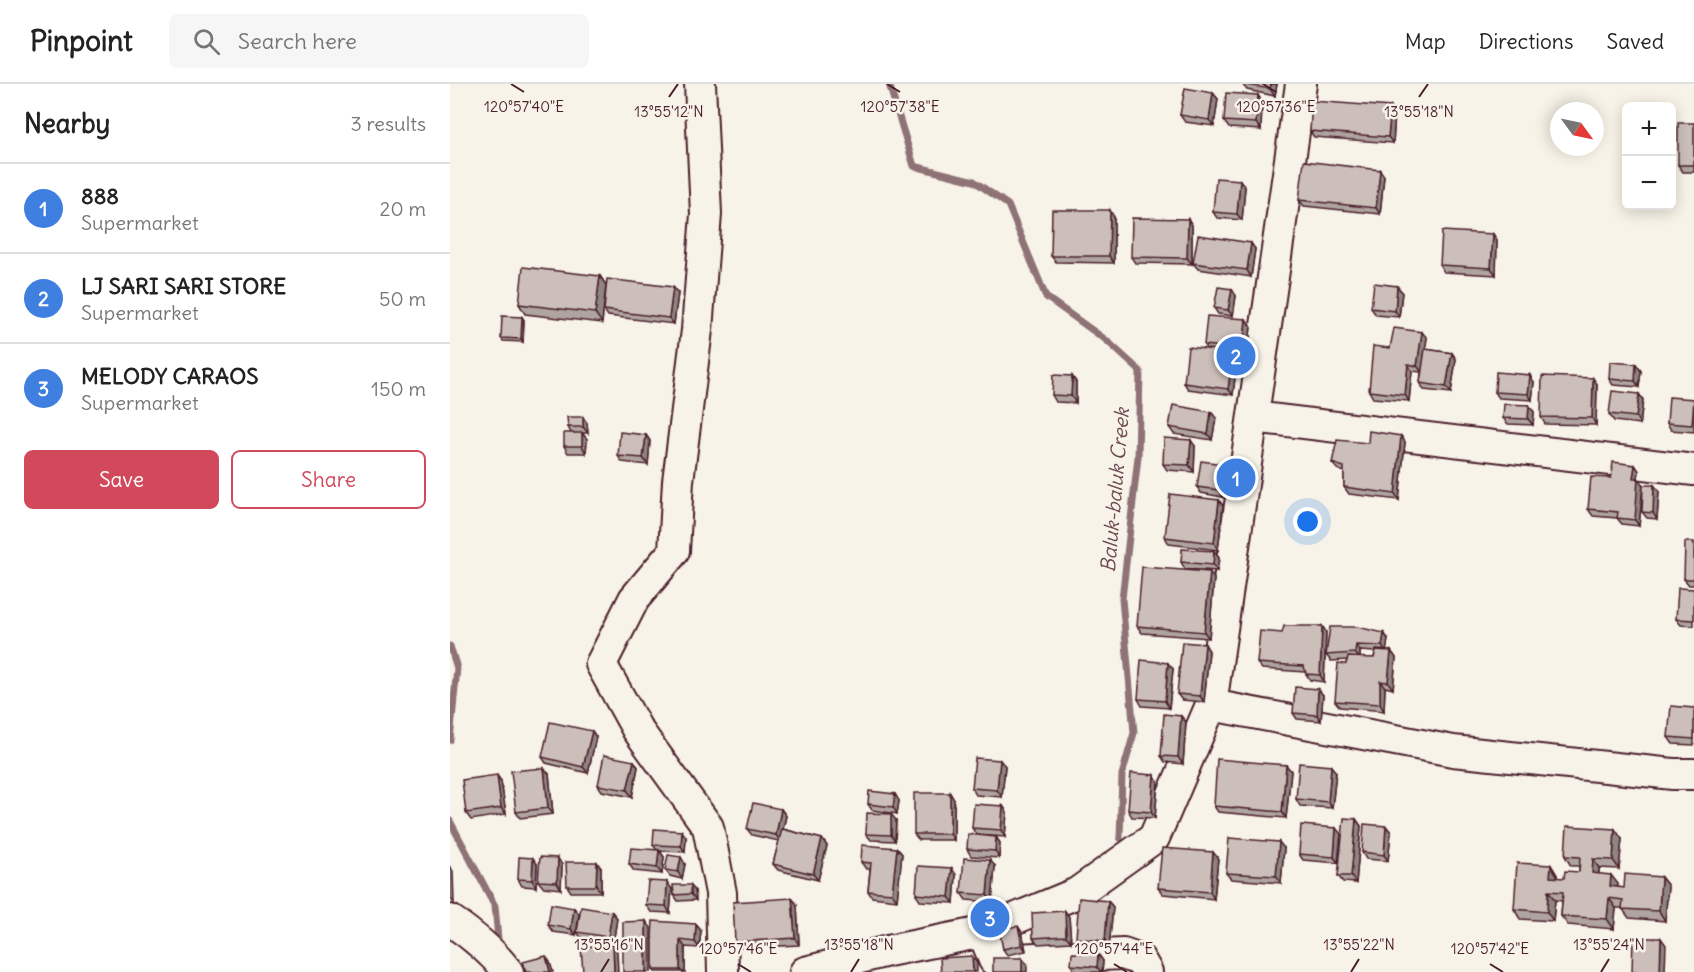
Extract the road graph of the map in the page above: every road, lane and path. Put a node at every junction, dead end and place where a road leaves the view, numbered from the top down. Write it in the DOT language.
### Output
graph roads {
  1 [pos="700,84"];
  2 [pos="1301,84"];
  3 [pos="1253,417"];
  4 [pos="1694,470"];
  5 [pos="1211,705"];
  6 [pos="1694,774"];
  7 [pos="450,921"];
  8 [pos="983,932"];
  9 [pos="508,972"];
  10 [pos="723,972"];
  11 [pos="805,972"];
  12 [pos="1147,972"];
  1 -- 10 [label="street"];
  2 -- 3 [label="street"];
  3 -- 4 [label="street"];
  3 -- 5 [label="street"];
  5 -- 6 [label="street"];
  5 -- 8 [label="street"];
  7 -- 9 [label="street"];
  8 -- 11 [label="street"];
  8 -- 12 [label="street"];
}
